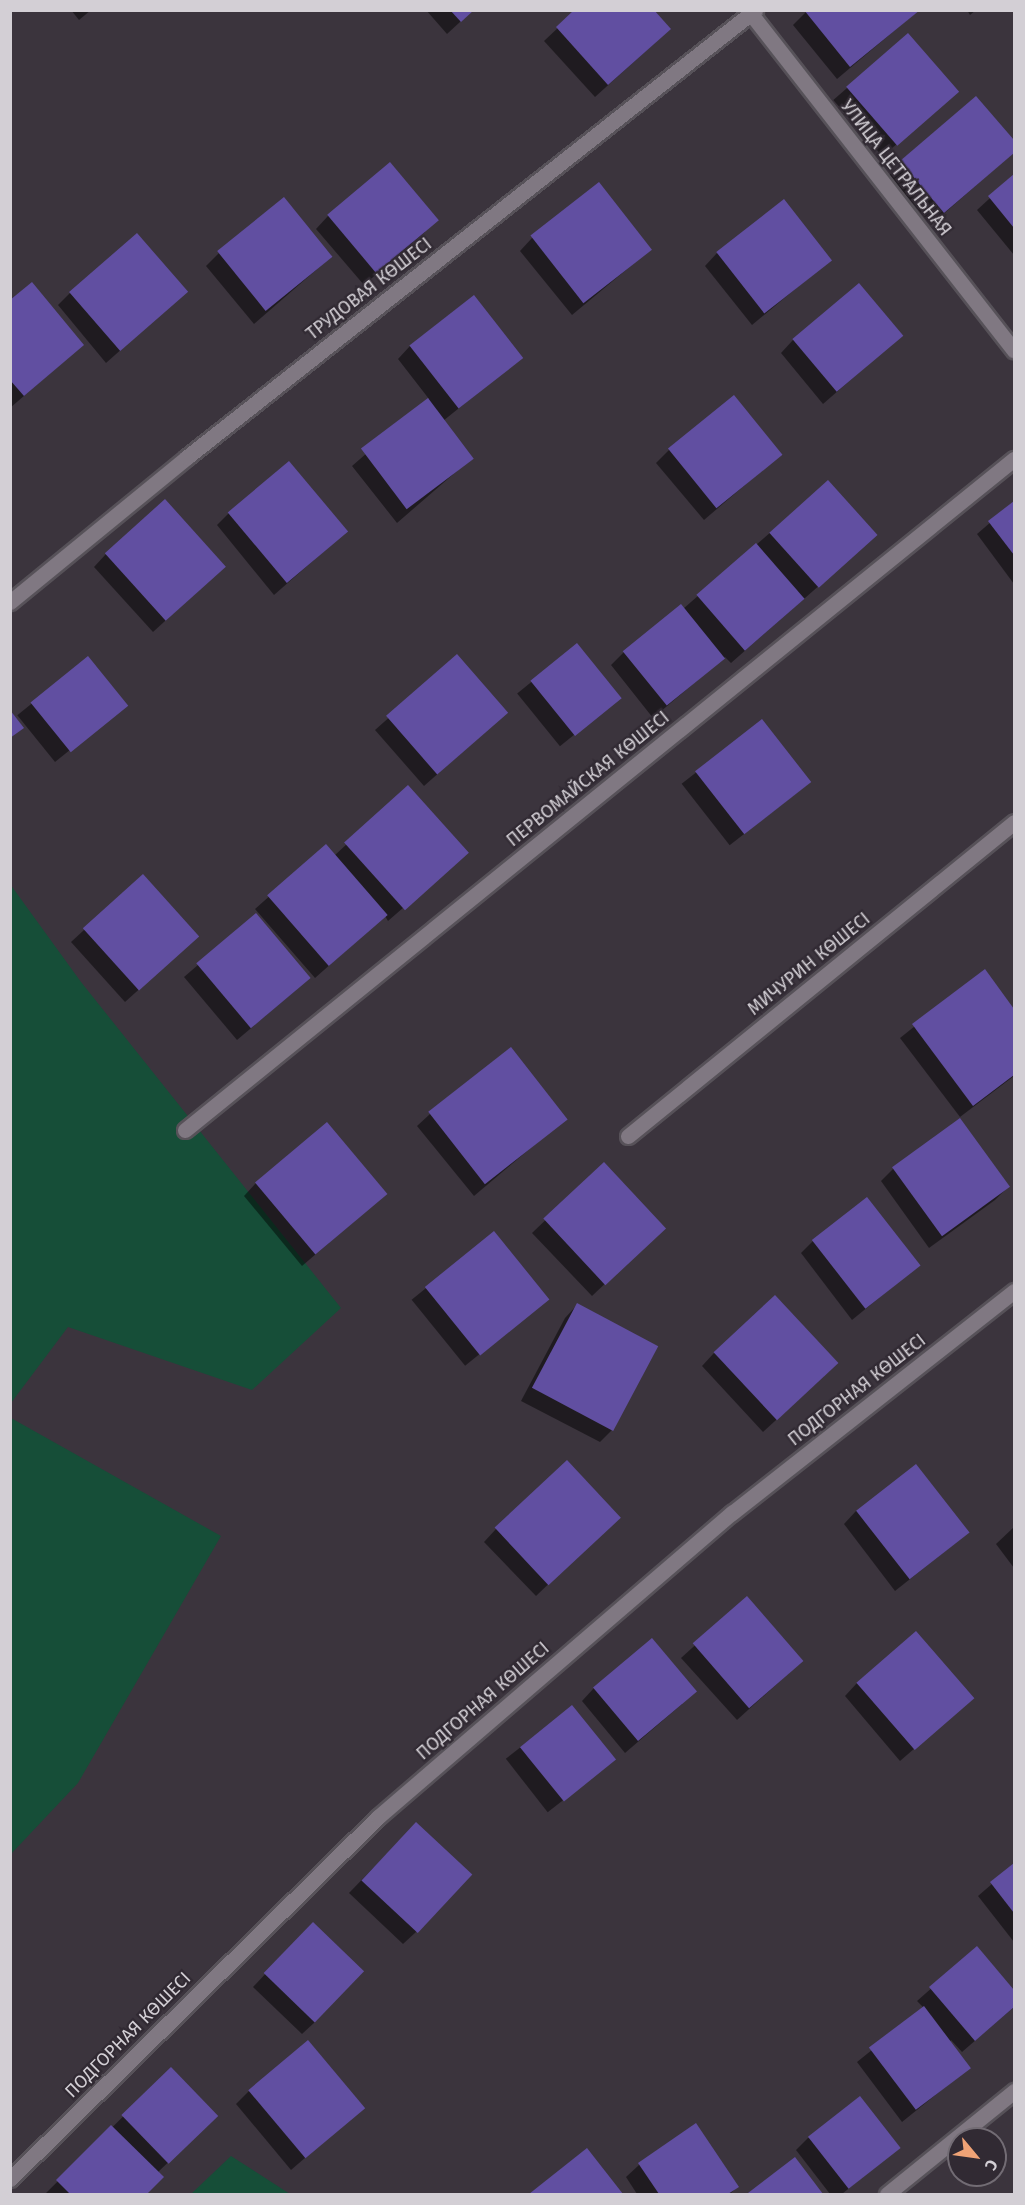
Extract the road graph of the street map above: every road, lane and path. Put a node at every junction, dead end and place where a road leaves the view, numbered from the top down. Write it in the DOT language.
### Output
graph roads {
  1 [pos="751,12"];
  2 [pos="1014,351"];
  3 [pos="1014,459"];
  4 [pos="10,602"];
  5 [pos="1014,822"];
  6 [pos="185,1130"];
  7 [pos="628,1136"];
  8 [pos="1014,1291"];
  9 [pos="1014,2091"];
  10 [pos="10,2179"];
  11 [pos="887,2194"];
  1 -- 2 [label="street, УЛИЦА ЦЕТРАЛЬНАЯ"];
  1 -- 4 [label="street, ТРУДОВАЯ КӨШЕСІ"];
  3 -- 6 [label="street, ПЕРВОМАЙСКАЯ КӨШЕСІ"];
  5 -- 7 [label="street, МИЧУРИН КӨШЕСІ"];
  8 -- 10 [label="street, ПОДГОРНАЯ КӨШЕСІ"];
  9 -- 11 [label="street"];
}
